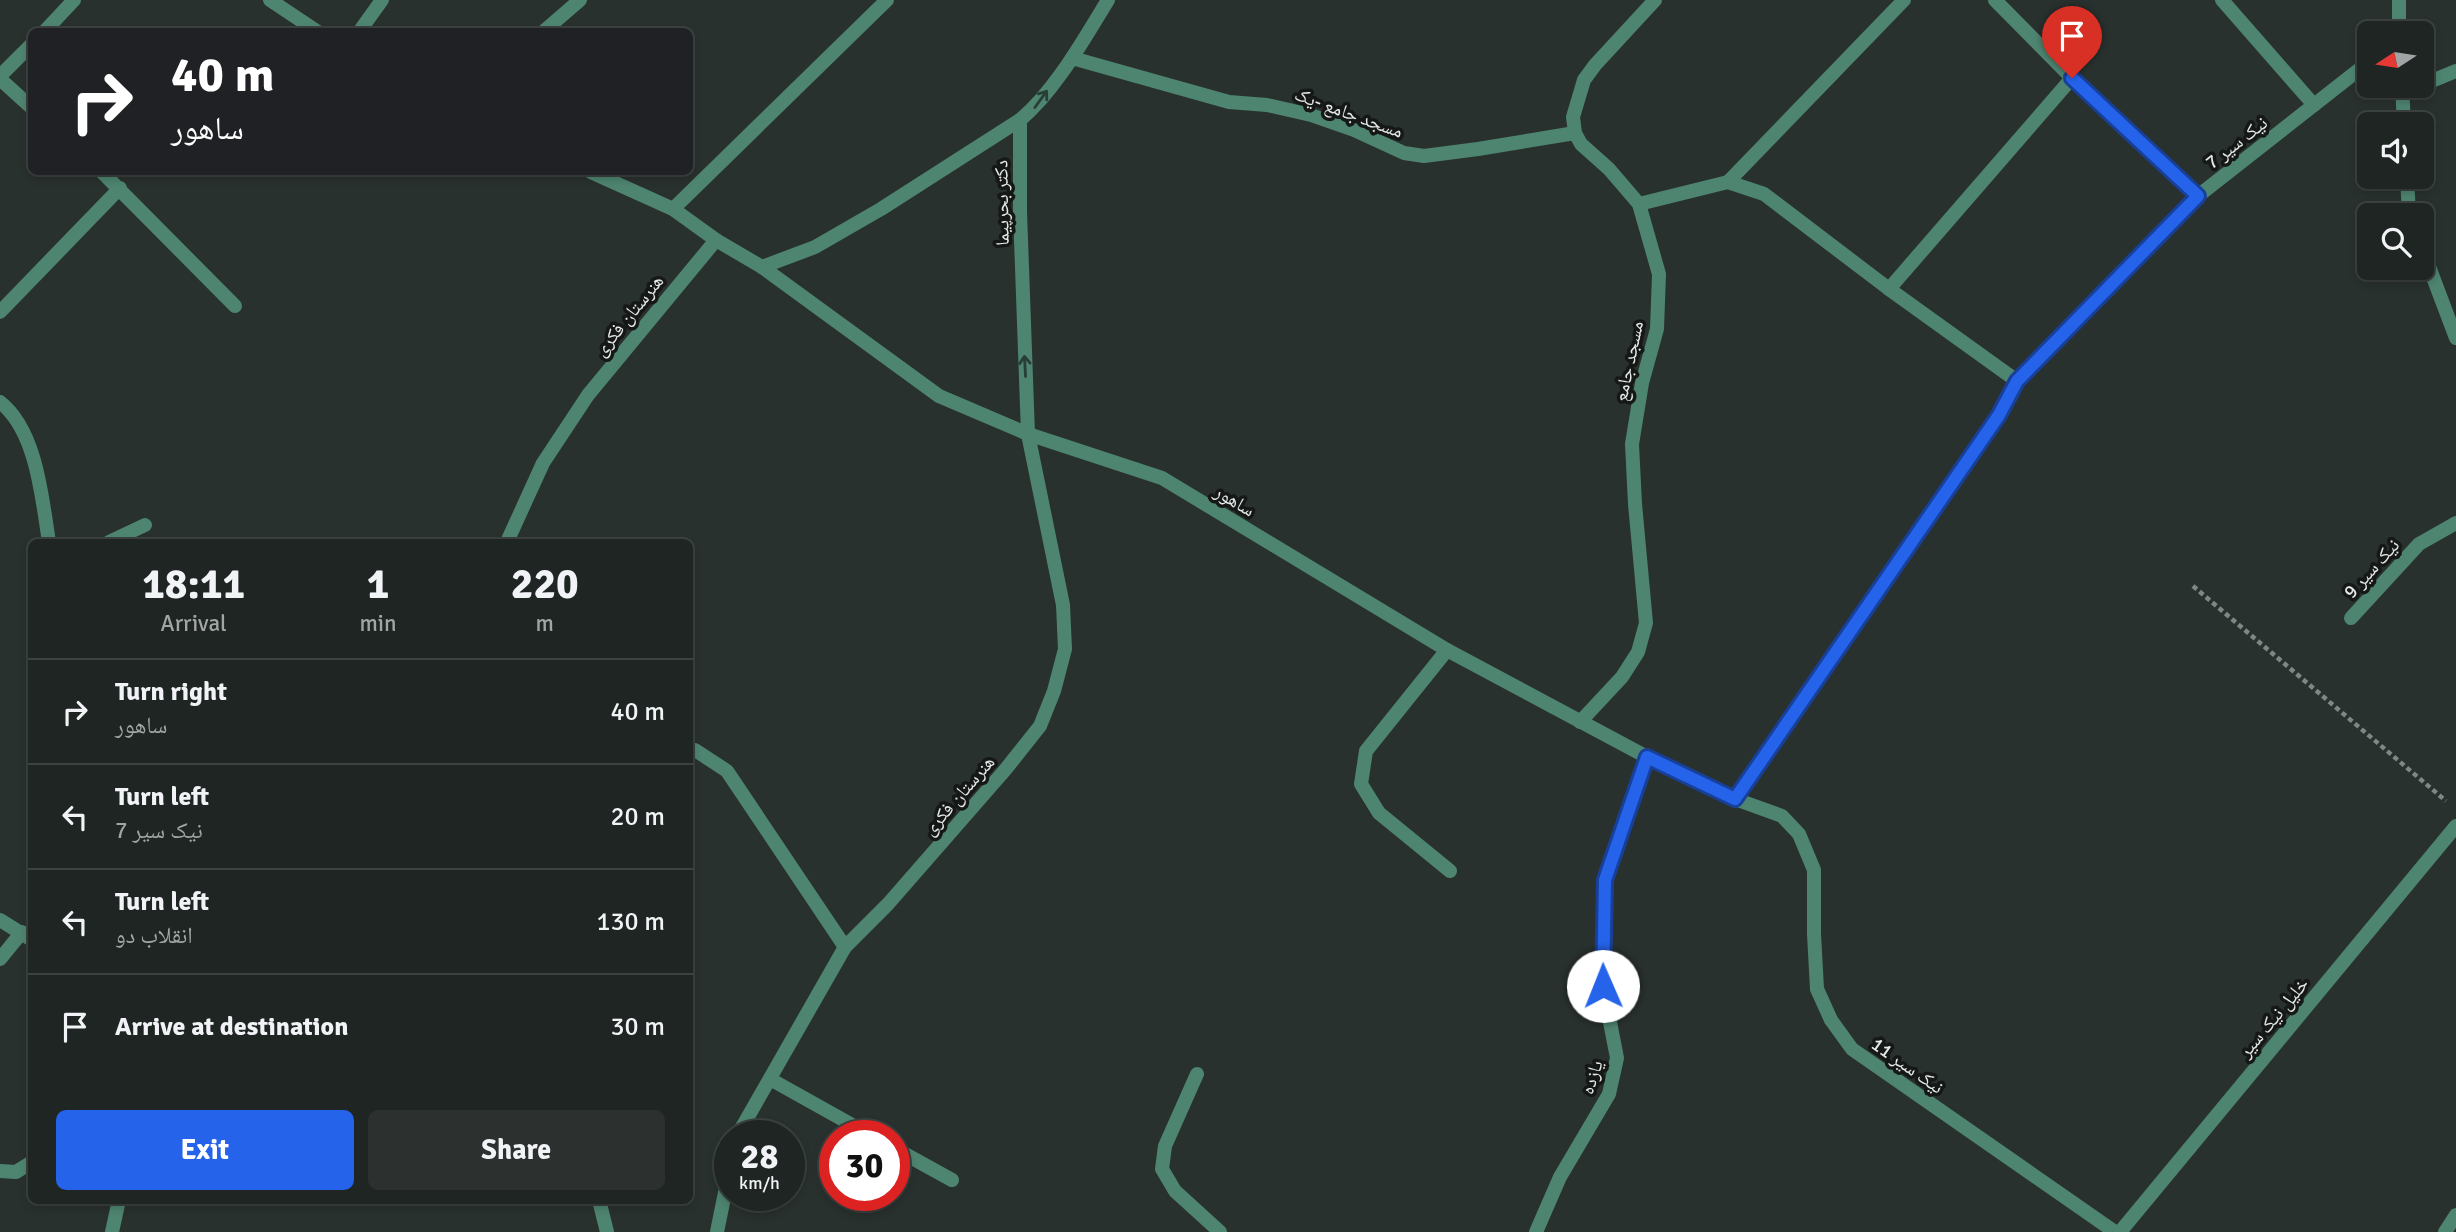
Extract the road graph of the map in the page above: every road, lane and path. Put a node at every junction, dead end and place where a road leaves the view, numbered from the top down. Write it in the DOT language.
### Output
graph roads {
  1 [pos="74,0"];
  2 [pos="270,0"];
  3 [pos="382,0"];
  4 [pos="580,0"];
  5 [pos="887,0"];
  6 [pos="1108,0"];
  7 [pos="1656,0"];
  8 [pos="1904,0"];
  9 [pos="1994,0"];
  10 [pos="2222,0"];
  11 [pos="2399,0"];
  12 [pos="2399,21"];
  13 [pos="48,28"];
  14 [pos="312,28"];
  15 [pos="362,28"];
  16 [pos="548,28"];
  17 [pos="28,48"];
  18 [pos="1072,58"];
  19 [pos="2357,71"];
  20 [pos="2456,71"];
  21 [pos="0,78"];
  22 [pos="2072,78"];
  23 [pos="2434,80"];
  24 [pos="28,104"];
  25 [pos="2314,105"];
  26 [pos="1020,120"];
  27 [pos="1575,133"];
  28 [pos="105,175"];
  29 [pos="598,175"];
  30 [pos="1728,182"];
  31 [pos="120,188"];
  32 [pos="2198,196"];
  33 [pos="1639,204"];
  34 [pos="673,209"];
  35 [pos="716,240"];
  36 [pos="762,267"];
  37 [pos="2434,280"];
  38 [pos="1889,289"];
  39 [pos="235,306"];
  40 [pos="0,312"];
  41 [pos="2456,338"];
  42 [pos="2017,381"];
  43 [pos="0,402"];
  44 [pos="1028,434"];
  45 [pos="2456,523"];
  46 [pos="145,525"];
  47 [pos="48,539"];
  48 [pos="115,539"];
  49 [pos="508,539"];
  50 [pos="2193,586"];
  51 [pos="2351,618"];
  52 [pos="1447,650"];
  53 [pos="1580,722"];
  54 [pos="693,750"];
  55 [pos="1647,757"];
  56 [pos="1735,799"];
  57 [pos="2456,810"];
  58 [pos="2456,825"];
  59 [pos="1450,871"];
  60 [pos="0,920"];
  61 [pos="27,936"];
  62 [pos="845,947"];
  63 [pos="0,959"];
  64 [pos="1197,1074"];
  65 [pos="770,1079"];
  66 [pos="746,1120"];
  67 [pos="843,1120"];
  68 [pos="910,1157"];
  69 [pos="28,1164"];
  70 [pos="0,1171"];
  71 [pos="952,1181"];
  72 [pos="118,1204"];
  73 [pos="600,1204"];
  74 [pos="721,1211"];
  75 [pos="2456,1215"];
  76 [pos="112,1232"];
  77 [pos="607,1232"];
  78 [pos="717,1232"];
  79 [pos="1220,1232"];
  80 [pos="1536,1232"];
  81 [pos="2117,1232"];
  82 [pos="2445,1232"];
  1 -- 13 [label="street"];
  2 -- 14 [label="street"];
  3 -- 15 [label="street"];
  4 -- 16 [label="street"];
  5 -- 34 [label="street"];
  6 -- 18 [label="street"];
  7 -- 27 [label="street"];
  8 -- 30 [label="street"];
  9 -- 22 [label="street"];
  10 -- 25 [label="street"];
  11 -- 12 [label="street"];
  17 -- 21 [label="street"];
  26 -- 18 [label="street, one-way"];
  18 -- 27 [label="street, مسجد جامع -یک"];
  19 -- 25 [label="street, نیک سیر 7"];
  20 -- 23 [label="street"];
  21 -- 24 [label="street"];
  22 -- 32 [label="street"];
  22 -- 38 [label="street"];
  25 -- 32 [label="street, نیک سیر 7"];
  26 -- 36 [label="street"];
  44 -- 26 [label="street, دکتر بحرپیما, one-way"];
  27 -- 33 [label="street, مسجد جامع"];
  28 -- 31 [label="street"];
  29 -- 34 [label="street"];
  30 -- 33 [label="street"];
  30 -- 38 [label="street"];
  31 -- 39 [label="street"];
  31 -- 40 [label="street"];
  32 -- 42 [label="street, نیک سیر 7"];
  33 -- 53 [label="street, مسجد جامع"];
  34 -- 35 [label="street"];
  35 -- 36 [label="street, ساهور"];
  35 -- 49 [label="street, هنرستان فکری"];
  36 -- 44 [label="street, ساهور"];
  37 -- 41 [label="street"];
  38 -- 42 [label="street"];
  42 -- 56 [label="street, نیک سیر 7"];
  43 -- 47 [label="street"];
  44 -- 52 [label="street, ساهور"];
  44 -- 62 [label="street, هنرستان فکری"];
  45 -- 51 [label="street, نیک سیر 9"];
  46 -- 48 [label="street"];
  50 -- 57 [label="path"];
  52 -- 53 [label="street, ساهور"];
  52 -- 59 [label="street"];
  53 -- 55 [label="street, ساهور"];
  54 -- 62 [label="street"];
  55 -- 56 [label="street, ساهور"];
  55 -- 80 [label="street, یازده"];
  56 -- 81 [label="street, نیک سیر 11"];
  58 -- 81 [label="street, خلیل نیک سیر"];
  60 -- 61 [label="street"];
  61 -- 63 [label="street"];
  62 -- 65 [label="street, هنرستان فکری"];
  64 -- 79 [label="street"];
  65 -- 66 [label="street, هنرستان فکری"];
  65 -- 67 [label="street"];
  68 -- 71 [label="street"];
  69 -- 70 [label="street"];
  72 -- 76 [label="street"];
  73 -- 77 [label="street"];
  74 -- 78 [label="street"];
  75 -- 82 [label="street"];
}
